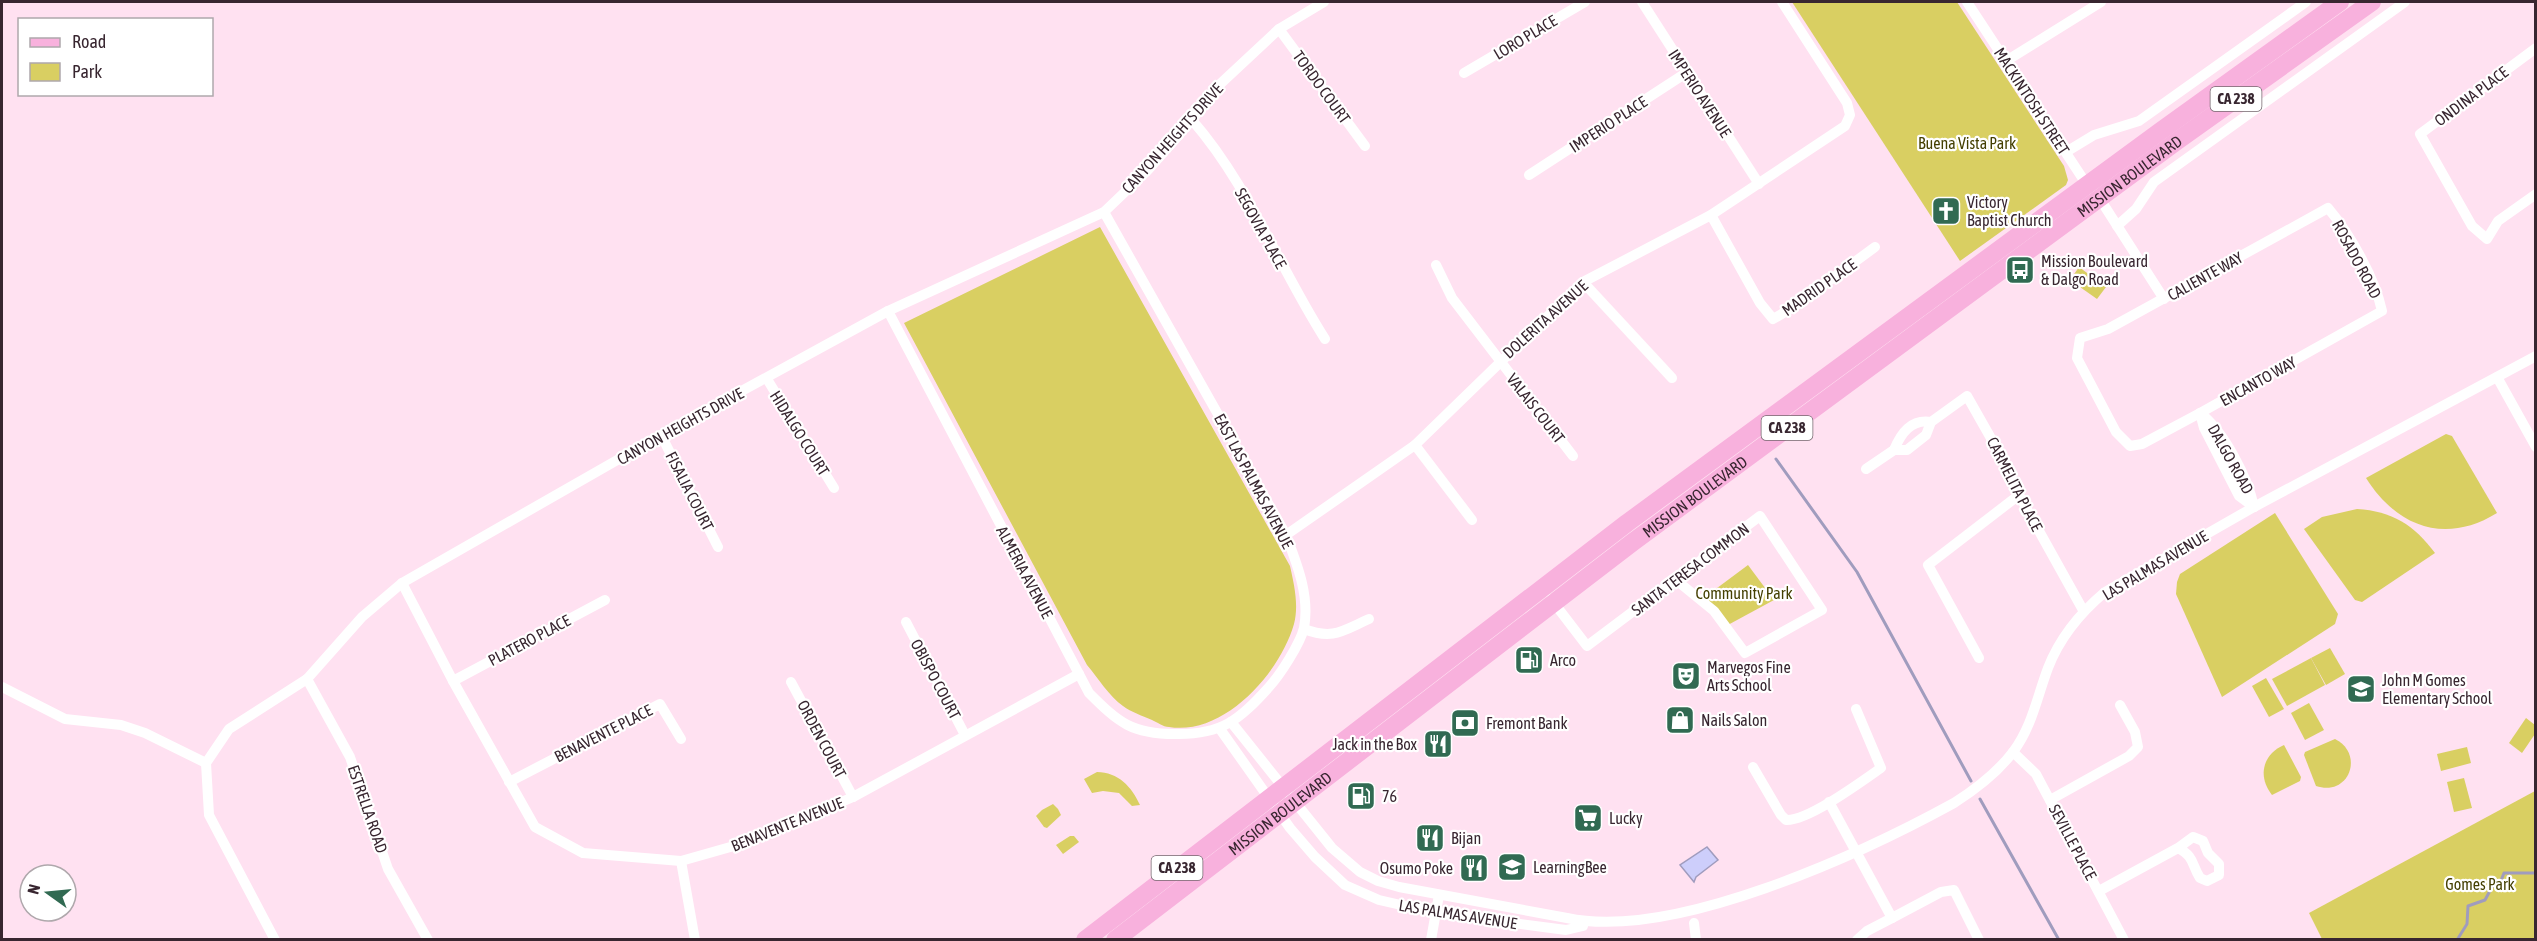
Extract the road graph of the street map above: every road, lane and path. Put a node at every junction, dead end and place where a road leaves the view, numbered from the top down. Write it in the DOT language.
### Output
graph roads {
  1 [pos="1324,2"];
  2 [pos="1585,2"];
  3 [pos="1642,2"];
  4 [pos="1782,2"];
  5 [pos="1967,2"];
  6 [pos="2101,2"];
  7 [pos="2306,2"];
  8 [pos="2340,2"];
  9 [pos="2372,2"];
  10 [pos="2405,2"];
  11 [pos="1279,29"];
  12 [pos="2535,48"];
  13 [pos="2006,61"];
  14 [pos="1464,73"];
  15 [pos="1686,74"];
  16 [pos="1192,120"];
  17 [pos="1365,146"];
  18 [pos="2066,152"];
  19 [pos="1529,175"];
  20 [pos="1759,184"];
  21 [pos="2087,185"];
  22 [pos="2535,194"];
  23 [pos="2100,199"];
  24 [pos="2328,208"];
  25 [pos="1104,212"];
  26 [pos="1711,215"];
  27 [pos="2117,226"];
  28 [pos="1875,247"];
  29 [pos="1436,264"];
  30 [pos="1582,282"];
  31 [pos="2164,299"];
  32 [pos="888,311"];
  33 [pos="2382,311"];
  34 [pos="1325,339"];
  35 [pos="2535,356"];
  36 [pos="1500,360"];
  37 [pos="2497,377"];
  38 [pos="1672,378"];
  39 [pos="766,379"];
  40 [pos="2200,413"];
  41 [pos="1931,422"];
  42 [pos="661,435"];
  43 [pos="1415,445"];
  44 [pos="2130,446"];
  45 [pos="2535,447"];
  46 [pos="1894,450"];
  47 [pos="1573,456"];
  48 [pos="1866,469"];
  49 [pos="834,488"];
  50 [pos="2019,495"];
  51 [pos="2254,507"];
  52 [pos="1472,520"];
  53 [pos="1286,535"];
  54 [pos="718,547"];
  55 [pos="1676,580"];
  56 [pos="402,583"];
  57 [pos="1542,588"];
  58 [pos="605,600"];
  59 [pos="1553,603"];
  60 [pos="2083,610"];
  61 [pos="1369,619"];
  62 [pos="906,622"];
  63 [pos="1304,629"];
  64 [pos="1979,658"];
  65 [pos="1079,674"];
  66 [pos="307,679"];
  67 [pos="453,681"];
  68 [pos="791,682"];
  69 [pos="2,687"];
  70 [pos="2120,705"];
  71 [pos="1856,709"];
  72 [pos="1231,722"];
  73 [pos="1220,729"];
  74 [pos="965,735"];
  75 [pos="681,739"];
  76 [pos="2013,752"];
  77 [pos="206,764"];
  78 [pos="1753,767"];
  79 [pos="509,782"];
  80 [pos="1276,792"];
  81 [pos="853,797"];
  82 [pos="2050,800"];
  83 [pos="1829,802"];
  84 [pos="1288,807"];
  85 [pos="2178,848"];
  86 [pos="1858,855"];
  87 [pos="681,861"];
  88 [pos="2099,891"];
  89 [pos="1786,893"];
  90 [pos="1439,895"];
  91 [pos="1436,913"];
  92 [pos="1892,918"];
  93 [pos="1682,925"];
  94 [pos="1583,926"];
  95 [pos="1629,932"];
  96 [pos="276,939"];
  97 [pos="428,939"];
  98 [pos="696,939"];
  99 [pos="1085,939"];
  100 [pos="1115,939"];
  101 [pos="1431,939"];
  102 [pos="1696,939"];
  103 [pos="1857,939"];
  104 [pos="1978,939"];
  105 [pos="2124,939"];
  1 -- 11 [label="street, CANYON HEIGHTS DRIVE"];
  2 -- 14 [label="street, LORO PLACE"];
  3 -- 15 [label="street, IMPERIO AVENUE"];
  4 -- 20 [label="street, DOLERITA AVENUE"];
  5 -- 13 [label="street, MACKINTOSH STREET"];
  6 -- 13 [label="street"];
  7 -- 18 [label="street"];
  8 -- 21 [label="main road, MISSION BOULEVARD / CA 238"];
  9 -- 23 [label="main road, MISSION BOULEVARD / CA 238"];
  10 -- 27 [label="street, MISSION BOULEVARD"];
  11 -- 16 [label="street, CANYON HEIGHTS DRIVE"];
  11 -- 17 [label="street, TORDO COURT"];
  12 -- 22 [label="street, ONDINA PLACE"];
  13 -- 18 [label="street, MACKINTOSH STREET"];
  15 -- 19 [label="street, IMPERIO PLACE"];
  15 -- 20 [label="street, IMPERIO AVENUE"];
  16 -- 25 [label="street, CANYON HEIGHTS DRIVE"];
  16 -- 34 [label="street, SEGOVIA PLACE"];
  18 -- 21 [label="street, MACKINTOSH STREET"];
  20 -- 26 [label="street, DOLERITA AVENUE"];
  21 -- 23 [label="street, MACKINTOSH STREET"];
  21 -- 57 [label="main road, MISSION BOULEVARD / CA 238"];
  23 -- 27 [label="street"];
  23 -- 59 [label="main road, MISSION BOULEVARD / CA 238"];
  24 -- 31 [label="street, CALIENTE WAY"];
  24 -- 33 [label="street, ROSADO ROAD"];
  25 -- 32 [label="street, CANYON HEIGHTS DRIVE"];
  25 -- 53 [label="street, EAST LAS PALMAS AVENUE"];
  26 -- 28 [label="street, MADRID PLACE"];
  26 -- 30 [label="street, DOLERITA AVENUE"];
  27 -- 31 [label="street"];
  29 -- 36 [label="street, VALAIS COURT"];
  30 -- 36 [label="street, DOLERITA AVENUE"];
  30 -- 38 [label="street"];
  31 -- 44 [label="street, CALIENTE WAY"];
  32 -- 39 [label="street, CANYON HEIGHTS DRIVE"];
  32 -- 65 [label="street, ALMERIA AVENUE"];
  33 -- 40 [label="street, ENCANTO WAY"];
  35 -- 37 [label="street, LAS PALMAS AVENUE"];
  36 -- 43 [label="street, DOLERITA AVENUE"];
  36 -- 47 [label="street, VALAIS COURT"];
  37 -- 45 [label="street"];
  37 -- 51 [label="street, LAS PALMAS AVENUE"];
  39 -- 42 [label="street, CANYON HEIGHTS DRIVE"];
  39 -- 49 [label="street, HIDALGO COURT"];
  40 -- 44 [label="street, ENCANTO WAY"];
  40 -- 51 [label="street, DALGO ROAD"];
  41 -- 46 [label="street, CARMELITA PLACE"];
  41 -- 46 [label="street, CARMELITA PLACE"];
  41 -- 50 [label="street, CARMELITA PLACE"];
  42 -- 54 [label="street, FISALIA COURT"];
  42 -- 56 [label="street, CANYON HEIGHTS DRIVE"];
  43 -- 52 [label="street"];
  43 -- 53 [label="street, DOLERITA AVENUE"];
  46 -- 48 [label="street, CARMELITA PLACE"];
  50 -- 60 [label="street, CARMELITA PLACE"];
  50 -- 64 [label="street"];
  51 -- 60 [label="street, LAS PALMAS AVENUE"];
  53 -- 63 [label="street, EAST LAS PALMAS AVENUE"];
  55 -- 55 [label="street, SANTA TERESA COMMON"];
  55 -- 59 [label="street, SANTA TERESA COMMON"];
  56 -- 66 [label="street, CANYON HEIGHTS DRIVE"];
  56 -- 67 [label="street, BENAVENTE AVENUE"];
  57 -- 59 [label="street"];
  57 -- 80 [label="main road, MISSION BOULEVARD / CA 238"];
  58 -- 67 [label="street, PLATERO PLACE"];
  59 -- 84 [label="main road, MISSION BOULEVARD / CA 238"];
  60 -- 76 [label="street, LAS PALMAS AVENUE"];
  61 -- 63 [label="street"];
  62 -- 74 [label="street, OBISPO COURT"];
  63 -- 72 [label="street"];
  65 -- 73 [label="street, ALMERIA AVENUE"];
  65 -- 74 [label="street, BENAVENTE AVENUE"];
  66 -- 77 [label="street, CANYON HEIGHTS DRIVE"];
  66 -- 97 [label="street, ESTRELLA ROAD"];
  67 -- 79 [label="street, BENAVENTE AVENUE"];
  68 -- 81 [label="street, ORDEN COURT"];
  69 -- 77 [label="street"];
  70 -- 82 [label="street"];
  71 -- 83 [label="street"];
  72 -- 73 [label="street, ALMERIA AVENUE"];
  72 -- 80 [label="street"];
  73 -- 80 [label="street"];
  74 -- 81 [label="street, BENAVENTE AVENUE"];
  75 -- 79 [label="street, BENAVENTE PLACE"];
  76 -- 82 [label="street, SEVILLE PLACE"];
  76 -- 86 [label="street, LAS PALMAS AVENUE"];
  77 -- 96 [label="street"];
  78 -- 83 [label="street"];
  79 -- 87 [label="street, BENAVENTE AVENUE"];
  80 -- 84 [label="street, LAS PALMAS AVENUE"];
  80 -- 84 [label="street"];
  80 -- 99 [label="main road, MISSION BOULEVARD / CA 238"];
  81 -- 87 [label="street, BENAVENTE AVENUE"];
  82 -- 88 [label="street, SEVILLE PLACE"];
  83 -- 86 [label="street"];
  84 -- 90 [label="street, LAS PALMAS AVENUE"];
  84 -- 91 [label="street, LAS PALMAS AVENUE"];
  84 -- 100 [label="main road, MISSION BOULEVARD / CA 238"];
  85 -- 88 [label="street"];
  86 -- 89 [label="street, LAS PALMAS AVENUE"];
  86 -- 92 [label="street"];
  87 -- 98 [label="street"];
  88 -- 105 [label="street, SEVILLE PLACE"];
  90 -- 91 [label="street"];
  90 -- 94 [label="street, LAS PALMAS AVENUE"];
  91 -- 94 [label="street, LAS PALMAS AVENUE"];
  91 -- 101 [label="street"];
  92 -- 103 [label="street"];
  92 -- 104 [label="street"];
  93 -- 102 [label="street"];
  94 -- 95 [label="street, LAS PALMAS AVENUE"];
}
